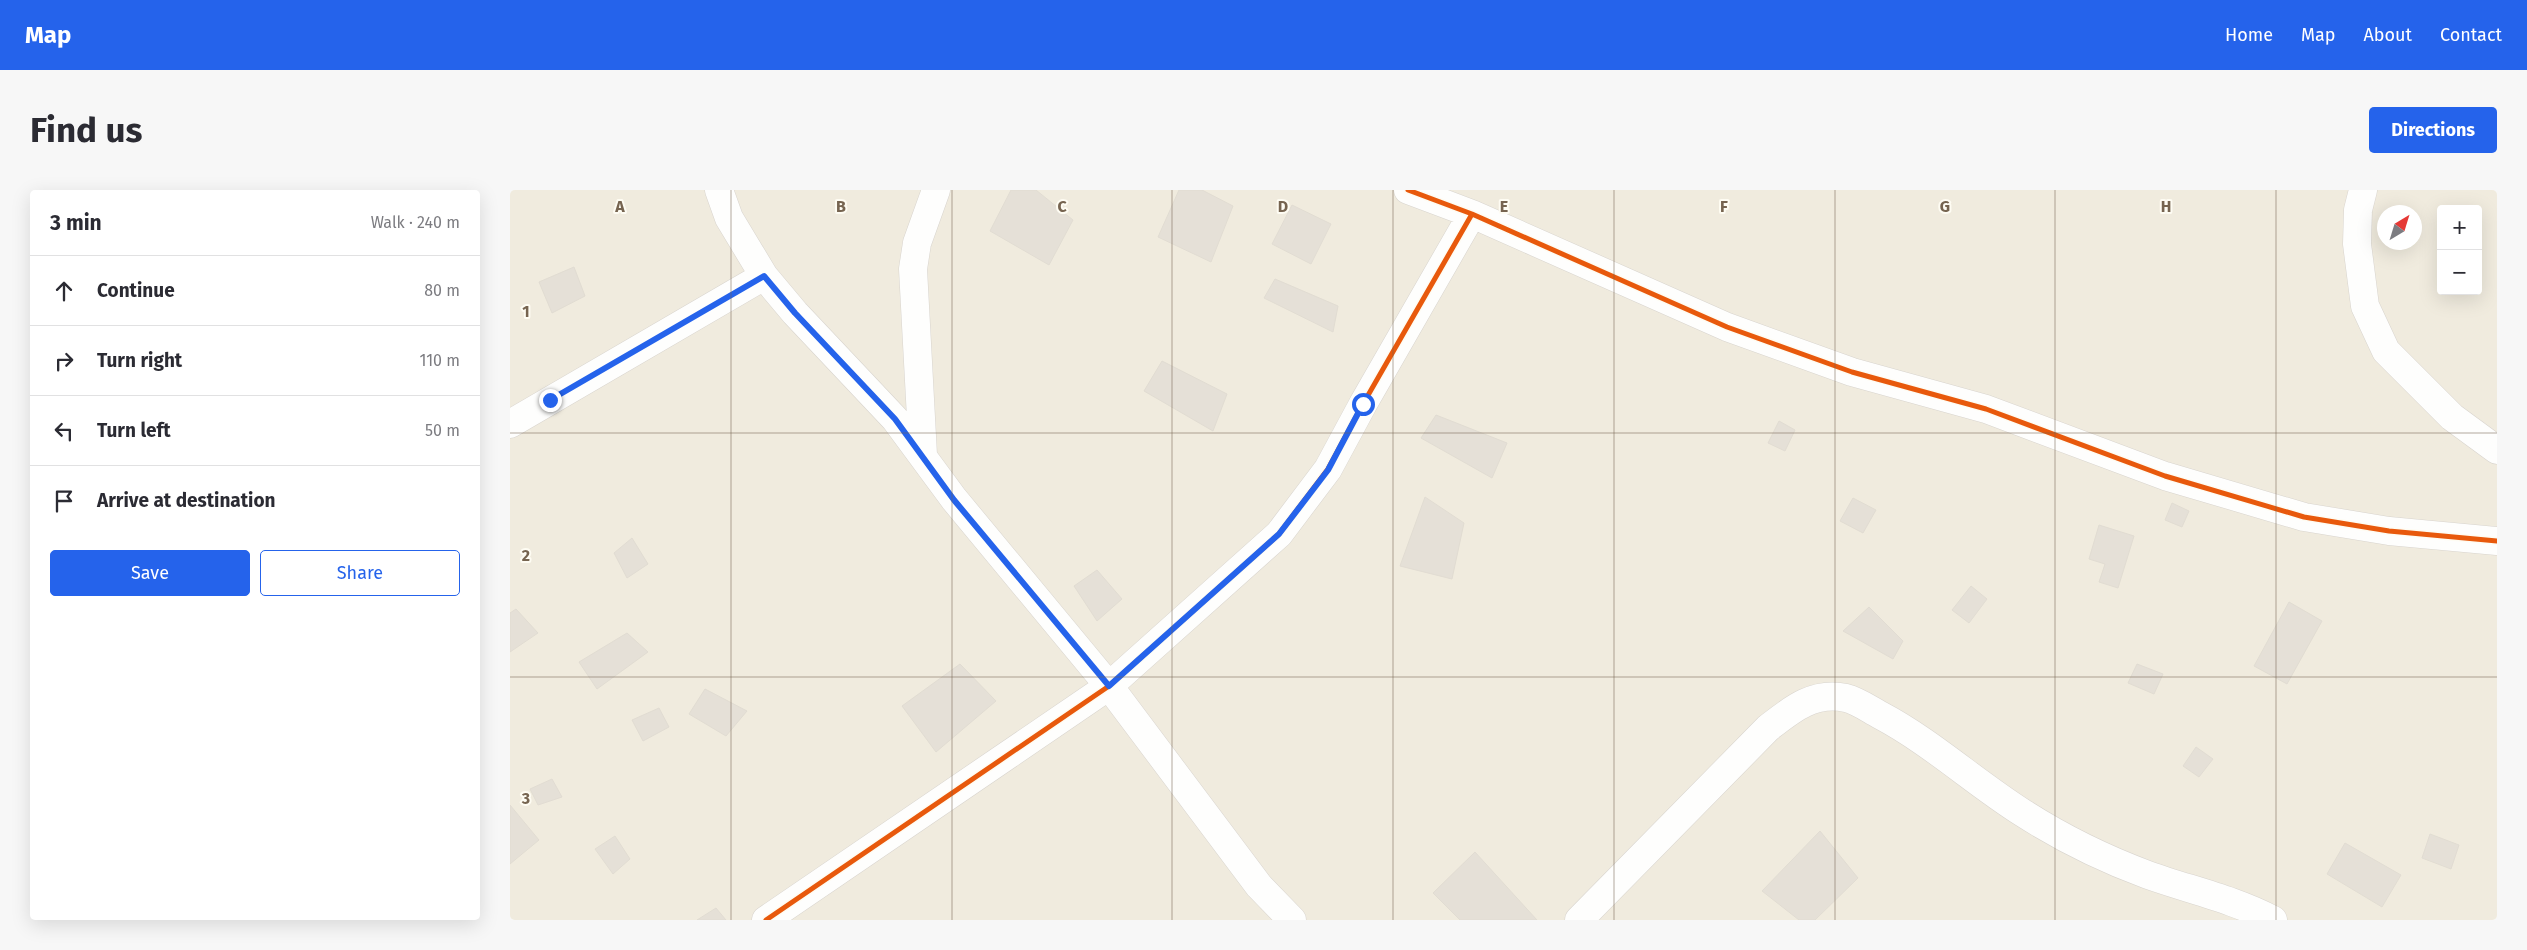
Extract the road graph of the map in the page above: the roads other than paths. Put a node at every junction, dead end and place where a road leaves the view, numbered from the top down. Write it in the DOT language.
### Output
graph roads {
  1 [pos="720,190"];
  2 [pos="936,190"];
  3 [pos="1408,190"];
  4 [pos="2363,190"];
  5 [pos="1472,214"];
  6 [pos="764,276"];
  7 [pos="510,424"];
  8 [pos="2497,450"];
  9 [pos="923,455"];
  10 [pos="2497,541"];
  11 [pos="1109,686"];
  12 [pos="766,920"];
  13 [pos="1292,920"];
  14 [pos="1579,920"];
  15 [pos="2273,920"];
  1 -- 6 [label="street"];
  2 -- 9 [label="street"];
  3 -- 5 [label="street"];
  4 -- 8 [label="street"];
  5 -- 10 [label="street"];
  5 -- 11 [label="street"];
  6 -- 7 [label="street"];
  6 -- 9 [label="street"];
  9 -- 11 [label="street"];
  11 -- 12 [label="street"];
  11 -- 13 [label="street"];
  14 -- 15 [label="street"];
}
